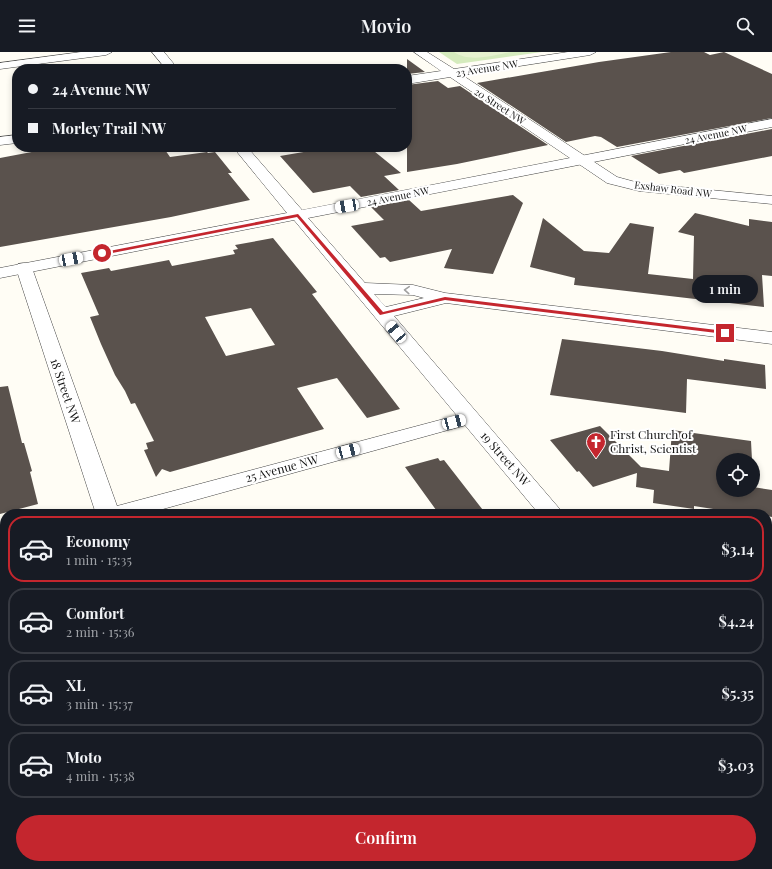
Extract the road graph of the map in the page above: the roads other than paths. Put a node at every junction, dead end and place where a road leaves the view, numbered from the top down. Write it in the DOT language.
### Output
graph roads {
  1 [pos="106,52"];
  2 [pos="158,52"];
  3 [pos="420,52"];
  4 [pos="590,52"];
  5 [pos="12,64"];
  6 [pos="15,64"];
  7 [pos="168,64"];
  8 [pos="0,66"];
  9 [pos="451,73"];
  10 [pos="412,79"];
  11 [pos="772,123"];
  12 [pos="12,140"];
  13 [pos="0,142"];
  14 [pos="244,152"];
  15 [pos="581,160"];
  16 [pos="772,200"];
  17 [pos="298,216"];
  18 [pos="24,268"];
  19 [pos="0,273"];
  20 [pos="360,288"];
  21 [pos="445,298"];
  22 [pos="382,314"];
  23 [pos="772,338"];
  24 [pos="470,418"];
  25 [pos="106,509"];
  26 [pos="135,509"];
  27 [pos="548,509"];
  1 -- 6 [label="street"];
  2 -- 7 [label="street"];
  3 -- 9 [label="street, 20 Street NW"];
  4 -- 9 [label="street, 23 Avenue NW"];
  5 -- 8 [label="street"];
  9 -- 10 [label="street, 23 Avenue NW"];
  9 -- 15 [label="street, 20 Street NW"];
  11 -- 15 [label="street, 24 Avenue NW"];
  12 -- 13 [label="street"];
  14 -- 17 [label="street, 19 Street NW"];
  15 -- 16 [label="street, Exshaw Road NW"];
  15 -- 17 [label="street, 24 Avenue NW"];
  17 -- 18 [label="street, 24 Avenue NW"];
  17 -- 20 [label="street, 19 Street NW"];
  18 -- 19 [label="street, 24 Avenue NW"];
  18 -- 25 [label="street, 18 Street NW"];
  21 -- 20 [label="street, one-way"];
  20 -- 22 [label="street, 19 Street NW"];
  21 -- 22 [label="street"];
  21 -- 23 [label="street"];
  22 -- 24 [label="street, 19 Street NW"];
  24 -- 26 [label="street, 25 Avenue NW"];
  24 -- 27 [label="street, 19 Street NW"];
}
